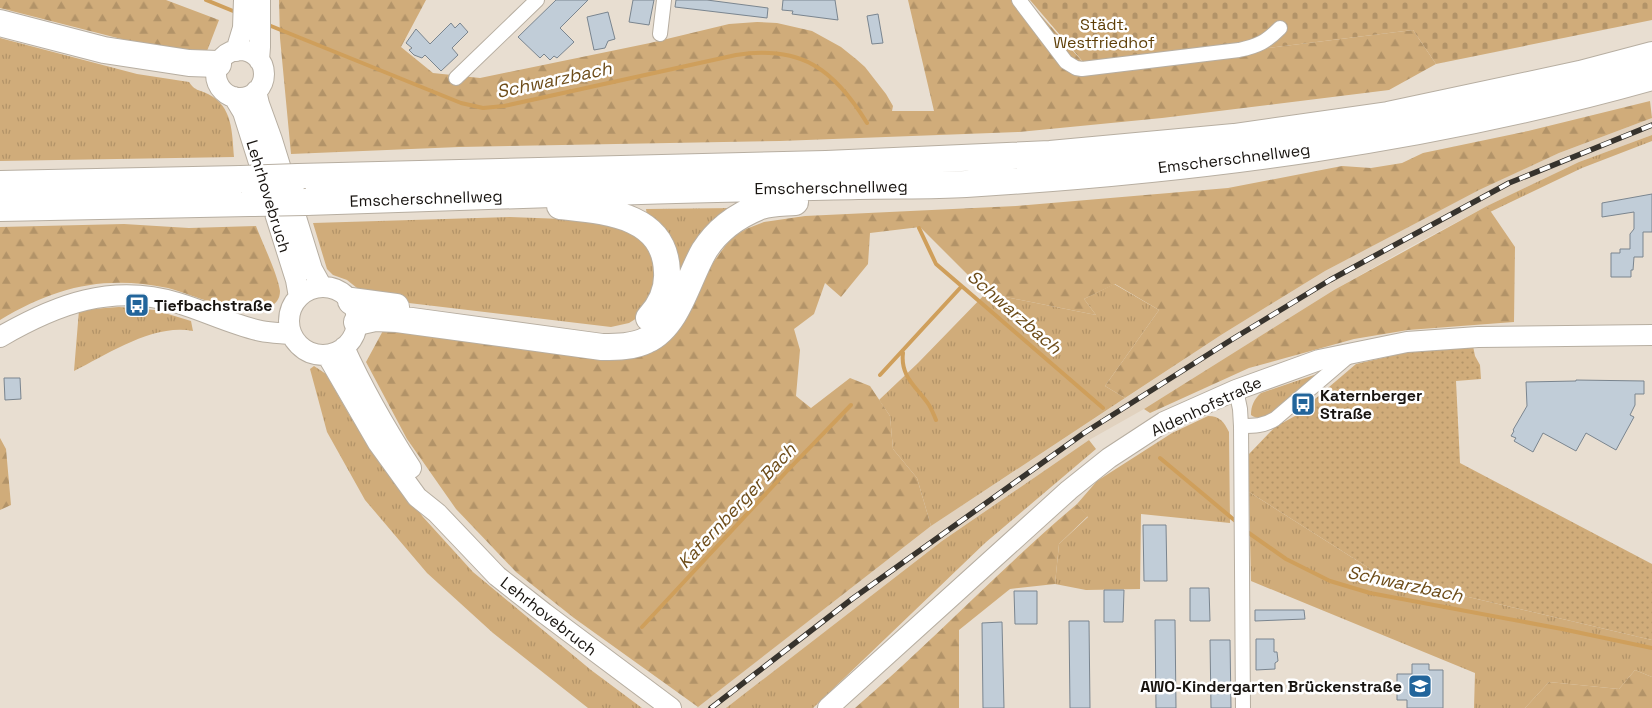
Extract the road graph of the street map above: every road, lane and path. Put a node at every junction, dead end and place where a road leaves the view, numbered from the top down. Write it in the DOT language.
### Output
graph roads {
  1 [pos="537,0"];
  2 [pos="664,0"];
  3 [pos="1019,0"];
  4 [pos="252,3"];
  5 [pos="1,24"];
  6 [pos="1280,28"];
  7 [pos="251,31"];
  8 [pos="660,34"];
  9 [pos="1652,55"];
  10 [pos="259,60"];
  11 [pos="227,74"];
  12 [pos="1652,77"];
  13 [pos="456,78"];
  14 [pos="256,91"];
  15 [pos="0,174"];
  16 [pos="0,184"];
  17 [pos="38,184"];
  18 [pos="963,184"];
  19 [pos="245,191"];
  20 [pos="506,196"];
  21 [pos="0,208"];
  22 [pos="322,286"];
  23 [pos="299,297"];
  24 [pos="354,311"];
  25 [pos="290,324"];
  26 [pos="1652,335"];
  27 [pos="0,337"];
  28 [pos="336,351"];
  29 [pos="1353,352"];
  30 [pos="1236,390"];
  31 [pos="1241,426"];
  32 [pos="671,708"];
  33 [pos="828,708"];
  34 [pos="1243,708"];
  1 -- 13 [label="street"];
  2 -- 8 [label="street"];
  3 -- 6 [label="street"];
  4 -- 7 [label="street"];
  5 -- 11 [label="highway"];
  7 -- 10 [label="street"];
  7 -- 11 [label="street"];
  9 -- 19 [label="highway, Emscherschnellweg, bridge"];
  10 -- 11 [label="street"];
  10 -- 14 [label="street"];
  11 -- 14 [label="street"];
  11 -- 23 [label="street, Lehrhovebruch"];
  12 -- 18 [label="highway, Emscherschnellweg"];
  14 -- 22 [label="street, Lehrhovebruch"];
  15 -- 17 [label="highway"];
  16 -- 17 [label="highway, Emscherschnellweg"];
  17 -- 19 [label="highway, Emscherschnellweg"];
  18 -- 20 [label="highway, Emscherschnellweg"];
  18 -- 24 [label="highway"];
  19 -- 20 [label="highway, Emscherschnellweg, bridge"];
  19 -- 21 [label="highway, Emscherschnellweg"];
  20 -- 24 [label="highway"];
  22 -- 23 [label="street"];
  22 -- 24 [label="street"];
  23 -- 25 [label="street"];
  24 -- 28 [label="street"];
  25 -- 27 [label="street"];
  25 -- 28 [label="street"];
  26 -- 29 [label="street, Aldenhofstraße"];
  28 -- 32 [label="street, Lehrhovebruch"];
  29 -- 30 [label="street, Aldenhofstraße"];
  29 -- 31 [label="street"];
  30 -- 31 [label="street"];
  30 -- 33 [label="street, Aldenhofstraße"];
  31 -- 34 [label="street"];
}
